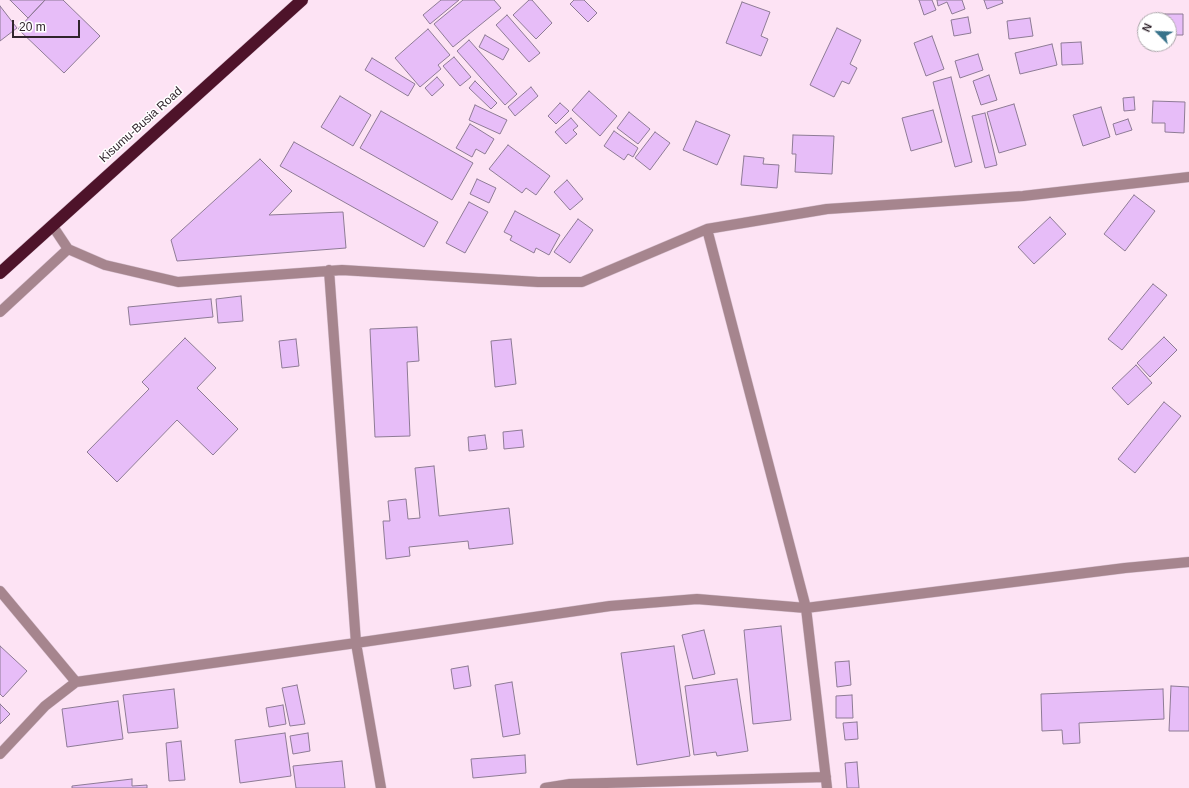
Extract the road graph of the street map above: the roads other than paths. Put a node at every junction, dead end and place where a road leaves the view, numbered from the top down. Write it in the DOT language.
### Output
graph roads {
  1 [pos="302,0"];
  2 [pos="1189,177"];
  3 [pos="54,228"];
  4 [pos="707,229"];
  5 [pos="68,249"];
  6 [pos="330,270"];
  7 [pos="0,273"];
  8 [pos="0,312"];
  9 [pos="1189,562"];
  10 [pos="0,591"];
  11 [pos="806,608"];
  12 [pos="356,643"];
  13 [pos="76,682"];
  14 [pos="0,754"];
  15 [pos="826,777"];
  16 [pos="381,788"];
  17 [pos="545,788"];
  18 [pos="827,788"];
  1 -- 7 [label="highway, Kisumu-Busia Road"];
  2 -- 4 [label="street"];
  3 -- 5 [label="street"];
  4 -- 6 [label="street"];
  4 -- 11 [label="street"];
  5 -- 6 [label="street"];
  5 -- 8 [label="street"];
  6 -- 12 [label="street"];
  9 -- 11 [label="street"];
  10 -- 13 [label="street"];
  11 -- 12 [label="street"];
  11 -- 15 [label="street"];
  12 -- 13 [label="street"];
  12 -- 16 [label="street"];
  13 -- 14 [label="street"];
  15 -- 17 [label="street"];
  15 -- 18 [label="street"];
}
